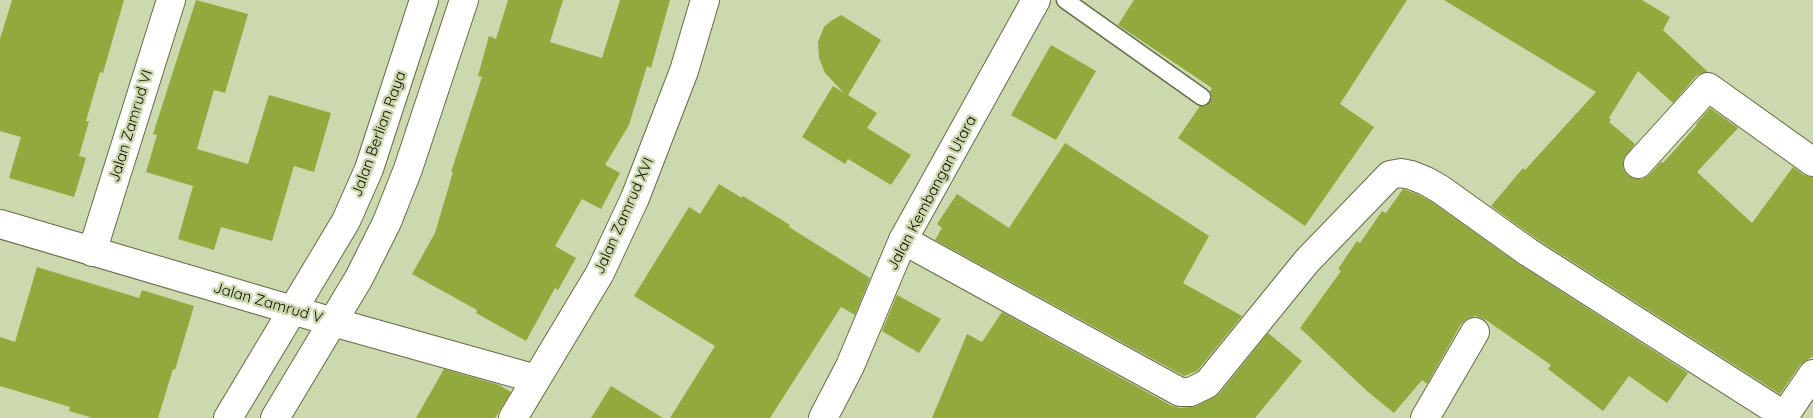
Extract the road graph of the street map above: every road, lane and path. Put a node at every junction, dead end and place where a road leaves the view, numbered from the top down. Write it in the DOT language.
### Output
graph roads {
  1 [pos="171,0"];
  2 [pos="424,0"];
  3 [pos="464,0"];
  4 [pos="705,0"];
  5 [pos="1036,0"];
  6 [pos="1065,0"];
  7 [pos="1202,97"];
  8 [pos="1813,162"];
  9 [pos="1638,164"];
  10 [pos="0,224"];
  11 [pos="904,240"];
  12 [pos="92,252"];
  13 [pos="293,311"];
  14 [pos="333,322"];
  15 [pos="1475,332"];
  16 [pos="1813,374"];
  17 [pos="536,378"];
  18 [pos="1784,417"];
  19 [pos="228,418"];
  20 [pos="275,418"];
  21 [pos="513,418"];
  22 [pos="823,418"];
  23 [pos="1425,418"];
  1 -- 12 [label="street, Jalan Zamrud VI"];
  2 -- 13 [label="street, Jalan Berlian Raya"];
  3 -- 14 [label="street"];
  4 -- 17 [label="street, Jalan Zamrud XVI"];
  5 -- 11 [label="street, Jalan Kembangan Utara"];
  6 -- 7 [label="lane"];
  8 -- 9 [label="street"];
  10 -- 12 [label="street, Jalan Zamrud V"];
  11 -- 18 [label="street"];
  11 -- 22 [label="street, Jalan Kembangan Utara"];
  12 -- 13 [label="street, Jalan Zamrud V"];
  13 -- 14 [label="street, Jalan Zamrud V"];
  13 -- 19 [label="street, Jalan Berlian Raya"];
  14 -- 17 [label="street, Jalan Zamrud V"];
  14 -- 20 [label="street"];
  15 -- 23 [label="street"];
  16 -- 18 [label="street"];
  17 -- 21 [label="street, Jalan Zamrud XVI"];
}
